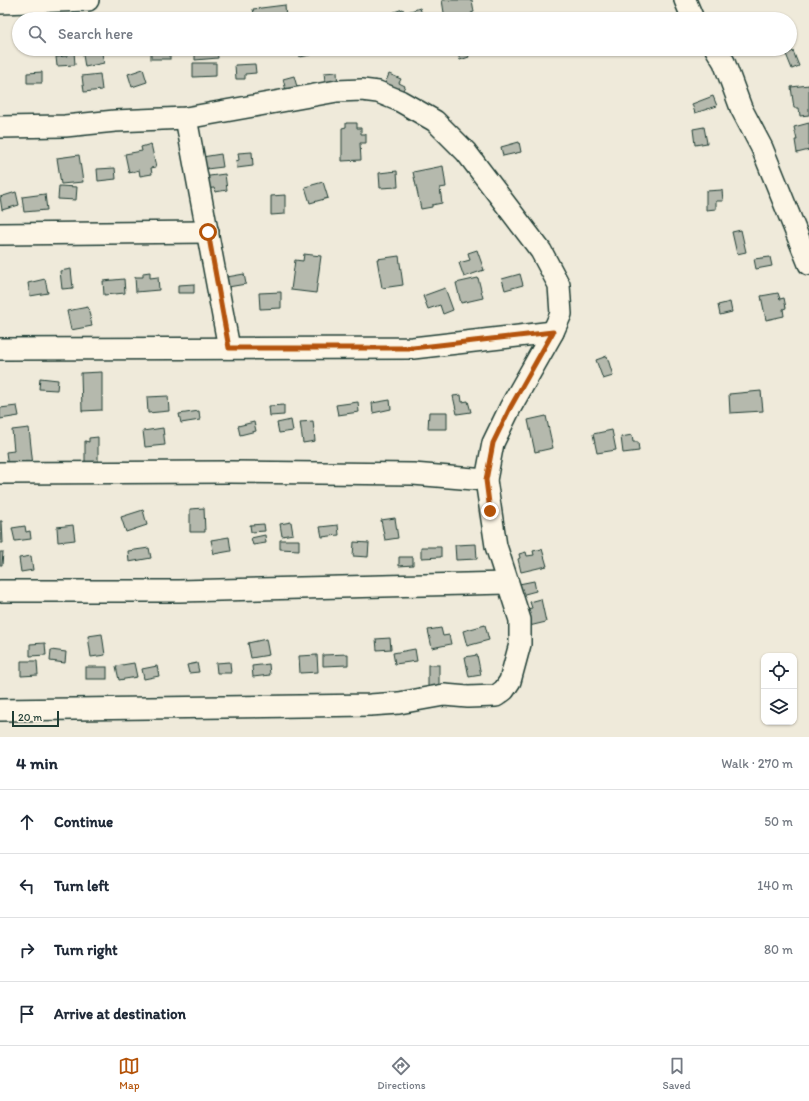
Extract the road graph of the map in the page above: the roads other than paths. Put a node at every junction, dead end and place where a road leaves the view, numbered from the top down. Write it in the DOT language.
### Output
graph roads {
  1 [pos="88,0"];
  2 [pos="685,0"];
  3 [pos="0,3"];
  4 [pos="690,12"];
  5 [pos="720,56"];
  6 [pos="186,118"];
  7 [pos="0,127"];
  8 [pos="208,232"];
  9 [pos="0,234"];
  10 [pos="809,264"];
  11 [pos="553,332"];
  12 [pos="229,348"];
  13 [pos="0,349"];
  14 [pos="0,473"];
  15 [pos="486,480"];
  16 [pos="507,583"];
  17 [pos="0,591"];
  18 [pos="0,710"];
  1 -- 3 [label="street"];
  2 -- 4 [label="street"];
  5 -- 10 [label="street"];
  6 -- 7 [label="street"];
  6 -- 8 [label="street"];
  6 -- 11 [label="street"];
  8 -- 9 [label="street"];
  8 -- 12 [label="street"];
  11 -- 12 [label="street"];
  11 -- 15 [label="street"];
  12 -- 13 [label="street"];
  14 -- 15 [label="street"];
  15 -- 16 [label="street"];
  16 -- 17 [label="street"];
  16 -- 18 [label="street"];
}
